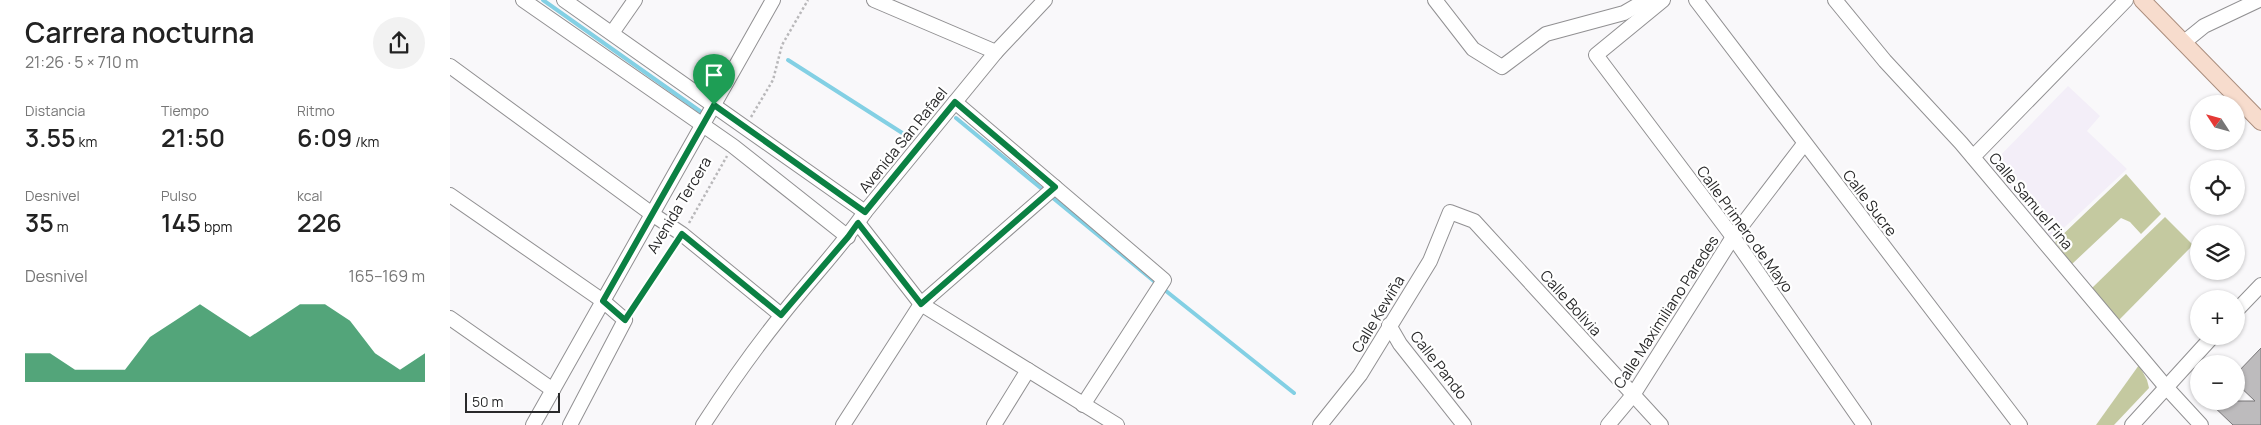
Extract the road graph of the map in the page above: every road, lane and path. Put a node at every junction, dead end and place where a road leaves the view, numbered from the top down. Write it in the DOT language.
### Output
graph roads {
  1 [pos="523,0"];
  2 [pos="564,0"];
  3 [pos="635,0"];
  4 [pos="773,0"];
  5 [pos="808,0"];
  6 [pos="874,0"];
  7 [pos="1045,0"];
  8 [pos="1435,0"];
  9 [pos="1657,0"];
  10 [pos="1662,0"];
  11 [pos="1696,0"];
  12 [pos="1835,0"];
  13 [pos="2126,0"];
  14 [pos="2142,0"];
  15 [pos="2259,0"];
  16 [pos="612,33"];
  17 [pos="2183,43"];
  18 [pos="996,52"];
  19 [pos="450,66"];
  20 [pos="955,102"];
  21 [pos="714,105"];
  22 [pos="2261,122"];
  23 [pos="703,124"];
  24 [pos="746,127"];
  25 [pos="1804,144"];
  26 [pos="733,146"];
  27 [pos="1973,157"];
  28 [pos="1055,187"];
  29 [pos="450,195"];
  30 [pos="1450,212"];
  31 [pos="652,214"];
  32 [pos="861,217"];
  33 [pos="682,234"];
  34 [pos="848,237"];
  35 [pos="1733,237"];
  36 [pos="2261,285"];
  37 [pos="603,301"];
  38 [pos="2245,302"];
  39 [pos="921,304"];
  40 [pos="781,315"];
  41 [pos="450,318"];
  42 [pos="625,320"];
  43 [pos="1389,325"];
  44 [pos="2206,345"];
  45 [pos="1028,370"];
  46 [pos="2166,388"];
  47 [pos="553,390"];
  48 [pos="1633,395"];
  49 [pos="1084,405"];
  50 [pos="533,425"];
  51 [pos="570,425"];
  52 [pos="703,425"];
  53 [pos="843,425"];
  54 [pos="994,425"];
  55 [pos="1117,425"];
  56 [pos="1320,425"];
  57 [pos="1464,425"];
  58 [pos="1608,425"];
  59 [pos="1661,425"];
  60 [pos="1864,425"];
  61 [pos="2020,425"];
  62 [pos="2132,425"];
  63 [pos="2201,425"];
  1 -- 23 [label="street"];
  2 -- 16 [label="street"];
  3 -- 16 [label="street"];
  4 -- 21 [label="street, Avenida Tercera"];
  5 -- 24 [label="path"];
  6 -- 18 [label="street"];
  7 -- 18 [label="street, Avenida San Rafael"];
  8 -- 9 [label="street"];
  10 -- 35 [label="street, Calle Primero de Mayo"];
  11 -- 25 [label="street, Calle Sucre"];
  12 -- 27 [label="street, Calle Samuel Fina"];
  13 -- 27 [label="street"];
  14 -- 17 [label="main road"];
  15 -- 17 [label="street"];
  16 -- 21 [label="street"];
  17 -- 22 [label="main road"];
  18 -- 20 [label="street, Avenida San Rafael"];
  19 -- 31 [label="street"];
  20 -- 28 [label="street"];
  20 -- 32 [label="street, Avenida San Rafael"];
  21 -- 23 [label="street, Avenida Tercera"];
  21 -- 24 [label="street"];
  23 -- 26 [label="street"];
  23 -- 31 [label="street, Avenida Tercera"];
  24 -- 32 [label="street"];
  25 -- 35 [label="street, Calle Maximiliano Paredes"];
  25 -- 61 [label="street, Calle Sucre"];
  26 -- 33 [label="path, Avenida Tercera"];
  26 -- 34 [label="street"];
  27 -- 46 [label="street, Calle Samuel Fina"];
  28 -- 39 [label="street"];
  28 -- 49 [label="street"];
  29 -- 37 [label="street"];
  30 -- 43 [label="street, Calle Kewiña"];
  30 -- 48 [label="street, Calle Bolivia"];
  31 -- 33 [label="street"];
  31 -- 37 [label="street, Avenida Tercera"];
  32 -- 34 [label="street, Avenida San Rafael"];
  32 -- 39 [label="street"];
  33 -- 40 [label="street"];
  33 -- 42 [label="path, Avenida Tercera"];
  34 -- 40 [label="street, Avenida San Rafael"];
  35 -- 48 [label="street, Calle Maximiliano Paredes"];
  35 -- 60 [label="street, Calle Primero de Mayo"];
  36 -- 38 [label="street"];
  37 -- 42 [label="street"];
  37 -- 47 [label="street, Avenida Tercera"];
  39 -- 45 [label="street"];
  39 -- 53 [label="street"];
  40 -- 52 [label="street, Avenida San Rafael"];
  41 -- 47 [label="street"];
  42 -- 51 [label="street"];
  43 -- 56 [label="street, Calle Kewiña"];
  43 -- 57 [label="street, Calle Pando"];
  44 -- 46 [label="street"];
  45 -- 49 [label="street"];
  45 -- 54 [label="street"];
  46 -- 62 [label="street"];
  46 -- 63 [label="street, Calle Samuel Fina"];
  47 -- 50 [label="street, Avenida Tercera"];
  48 -- 58 [label="street, Calle Maximiliano Paredes"];
  48 -- 59 [label="street, Calle Bolivia"];
  49 -- 55 [label="street"];
}
